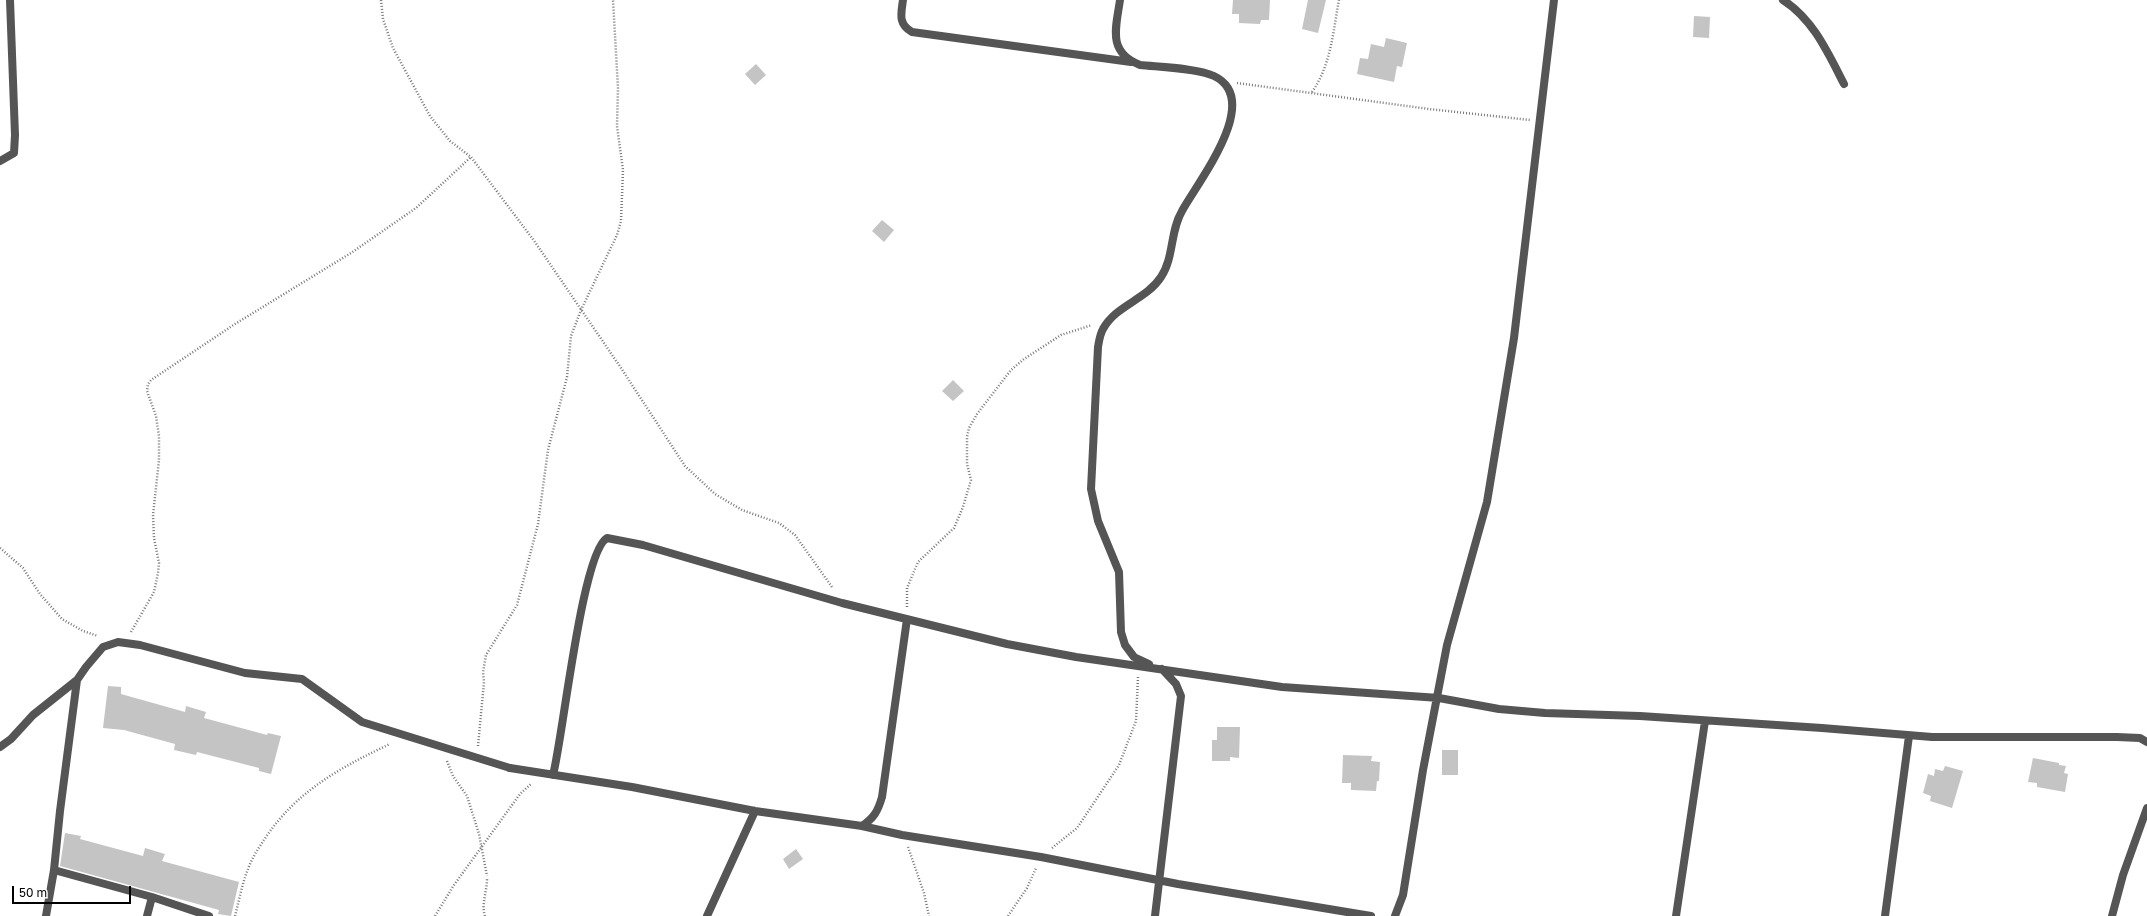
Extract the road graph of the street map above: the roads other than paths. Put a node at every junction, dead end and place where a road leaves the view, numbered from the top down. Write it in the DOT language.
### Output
graph roads {
  1 [pos="10,0"];
  2 [pos="903,0"];
  3 [pos="1120,0"];
  4 [pos="1554,0"];
  5 [pos="1783,0"];
  6 [pos="1131,62"];
  7 [pos="1844,84"];
  8 [pos="0,161"];
  9 [pos="907,619"];
  10 [pos="1164,670"];
  11 [pos="77,680"];
  12 [pos="1438,698"];
  13 [pos="1705,721"];
  14 [pos="1909,736"];
  15 [pos="2147,742"];
  16 [pos="0,747"];
  17 [pos="553,775"];
  18 [pos="2147,808"];
  19 [pos="755,811"];
  20 [pos="862,826"];
  21 [pos="54,870"];
  22 [pos="1159,880"];
  23 [pos="152,897"];
  24 [pos="46,916"];
  25 [pos="147,916"];
  26 [pos="209,916"];
  27 [pos="707,916"];
  28 [pos="1154,916"];
  29 [pos="1371,916"];
  30 [pos="1395,916"];
  31 [pos="1676,916"];
  32 [pos="1885,916"];
  33 [pos="2112,916"];
  1 -- 8 [label="street"];
  2 -- 6 [label="street"];
  3 -- 6 [label="street"];
  4 -- 12 [label="street"];
  5 -- 7 [label="street"];
  6 -- 10 [label="street"];
  9 -- 10 [label="street"];
  9 -- 17 [label="street"];
  9 -- 20 [label="street"];
  10 -- 12 [label="street"];
  10 -- 22 [label="street"];
  11 -- 16 [label="street"];
  11 -- 17 [label="street"];
  11 -- 21 [label="street"];
  12 -- 13 [label="street"];
  12 -- 30 [label="street"];
  13 -- 14 [label="street"];
  13 -- 31 [label="street"];
  14 -- 15 [label="street"];
  14 -- 32 [label="street"];
  17 -- 19 [label="street"];
  18 -- 33 [label="street"];
  19 -- 20 [label="street"];
  19 -- 27 [label="street"];
  20 -- 22 [label="street"];
  21 -- 23 [label="street"];
  21 -- 24 [label="street"];
  22 -- 28 [label="street"];
  22 -- 29 [label="street"];
  23 -- 25 [label="street"];
  23 -- 26 [label="street"];
}
